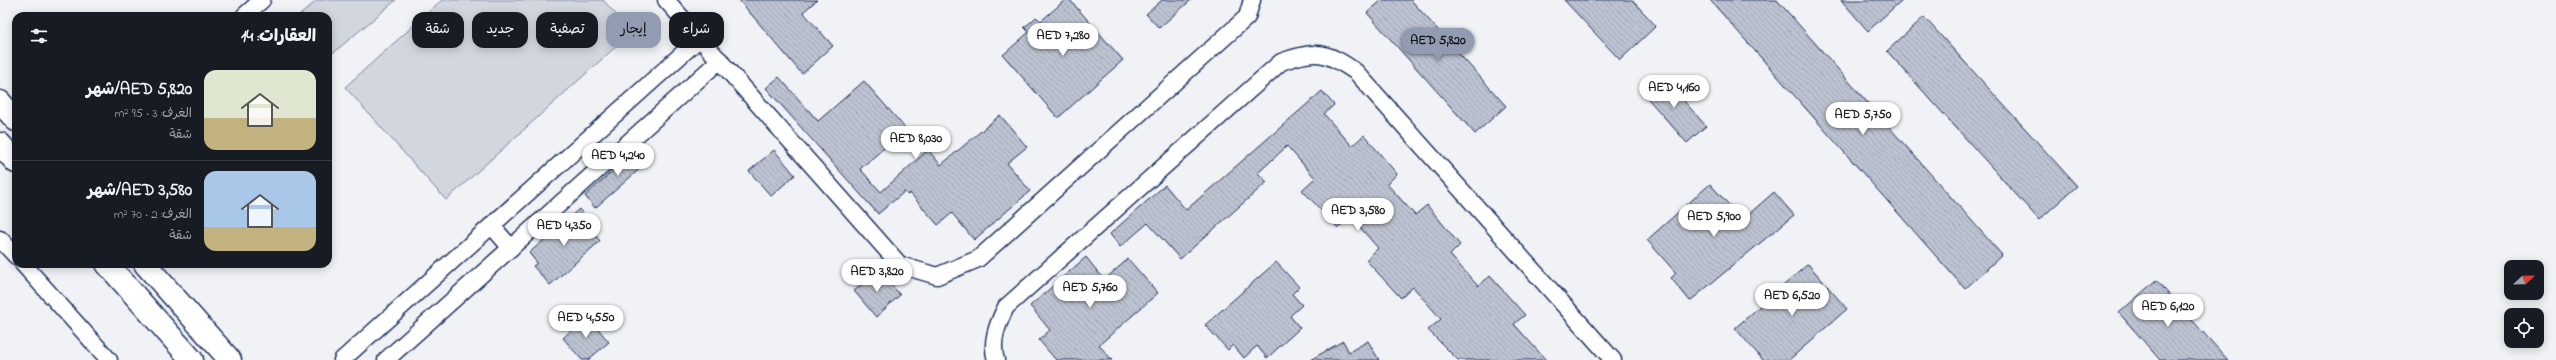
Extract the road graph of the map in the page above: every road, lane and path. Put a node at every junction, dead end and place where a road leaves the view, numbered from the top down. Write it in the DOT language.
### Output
graph roads {
  1 [pos="262,0"];
  2 [pos="666,0"];
  3 [pos="1252,0"];
  4 [pos="248,12"];
  5 [pos="677,12"];
  6 [pos="689,48"];
  7 [pos="709,48"];
  8 [pos="720,60"];
  9 [pos="0,102"];
  10 [pos="12,116"];
  11 [pos="0,144"];
  12 [pos="12,158"];
  13 [pos="492,226"];
  14 [pos="0,239"];
  15 [pos="511,248"];
  16 [pos="12,252"];
  17 [pos="27,268"];
  18 [pos="111,268"];
  19 [pos="148,268"];
  20 [pos="109,360"];
  21 [pos="192,360"];
  22 [pos="230,360"];
  23 [pos="342,360"];
  24 [pos="386,360"];
  25 [pos="996,360"];
  26 [pos="1613,360"];
  1 -- 4 [label="street"];
  2 -- 5 [label="street"];
  3 -- 8 [label="street"];
  6 -- 13 [label="street"];
  7 -- 8 [label="street"];
  8 -- 15 [label="street"];
  9 -- 10 [label="main road"];
  11 -- 12 [label="main road"];
  13 -- 15 [label="street"];
  13 -- 23 [label="street"];
  14 -- 16 [label="street"];
  15 -- 24 [label="street"];
  17 -- 20 [label="street"];
  18 -- 21 [label="main road"];
  19 -- 22 [label="main road"];
  25 -- 26 [label="street"];
}
